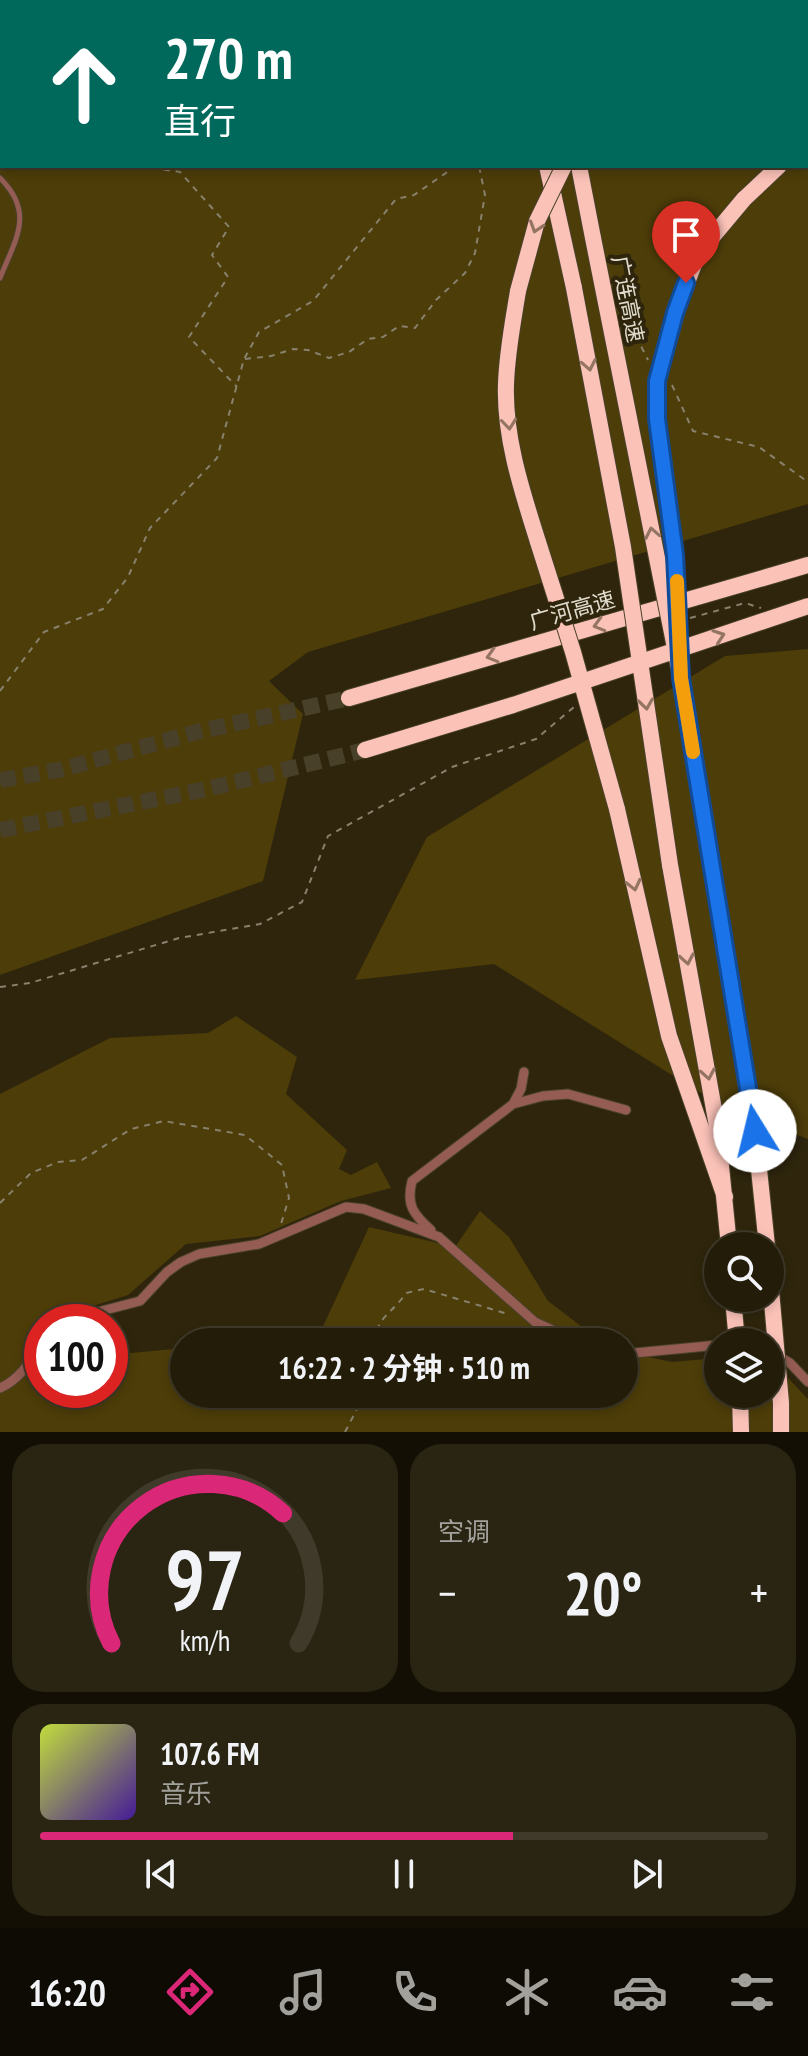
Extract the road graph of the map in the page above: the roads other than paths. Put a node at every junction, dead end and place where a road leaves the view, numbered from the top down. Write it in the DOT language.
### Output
graph roads {
  1 [pos="547,168"];
  2 [pos="563,168"];
  3 [pos="579,168"];
  4 [pos="777,168"];
  5 [pos="0,178"];
  6 [pos="0,278"];
  7 [pos="808,565"];
  8 [pos="808,606"];
  9 [pos="681,678"];
  10 [pos="349,698"];
  11 [pos="365,750"];
  12 [pos="524,1072"];
  13 [pos="513,1104"];
  14 [pos="626,1110"];
  15 [pos="725,1197"];
  16 [pos="728,1232"];
  17 [pos="766,1232"];
  18 [pos="439,1237"];
  19 [pos="128,1304"];
  20 [pos="773,1312"];
  21 [pos="548,1328"];
  22 [pos="704,1346"];
  23 [pos="638,1353"];
  24 [pos="784,1359"];
  25 [pos="24,1369"];
  26 [pos="808,1382"];
  27 [pos="0,1388"];
  28 [pos="740,1408"];
  29 [pos="741,1432"];
  30 [pos="781,1432"];
  1 -- 15 [label="highway, one-way, bridge"];
  2 -- 15 [label="highway, one-way, bridge"];
  9 -- 3 [label="highway, 广连高速, one-way, bridge"];
  4 -- 9 [label="highway, bridge"];
  5 -- 6 [label="lane"];
  7 -- 10 [label="highway, 广河高速, one-way, bridge"];
  11 -- 8 [label="highway, one-way, bridge"];
  9 -- 17 [label="highway, 广连高速, bridge"];
  12 -- 13 [label="street"];
  13 -- 14 [label="street"];
  13 -- 18 [label="street"];
  15 -- 16 [label="highway"];
  18 -- 19 [label="street"];
  18 -- 21 [label="street"];
  20 -- 30 [label="highway, bridge"];
  22 -- 23 [label="street"];
  24 -- 26 [label="street"];
  25 -- 27 [label="street"];
  28 -- 29 [label="highway"];
}
